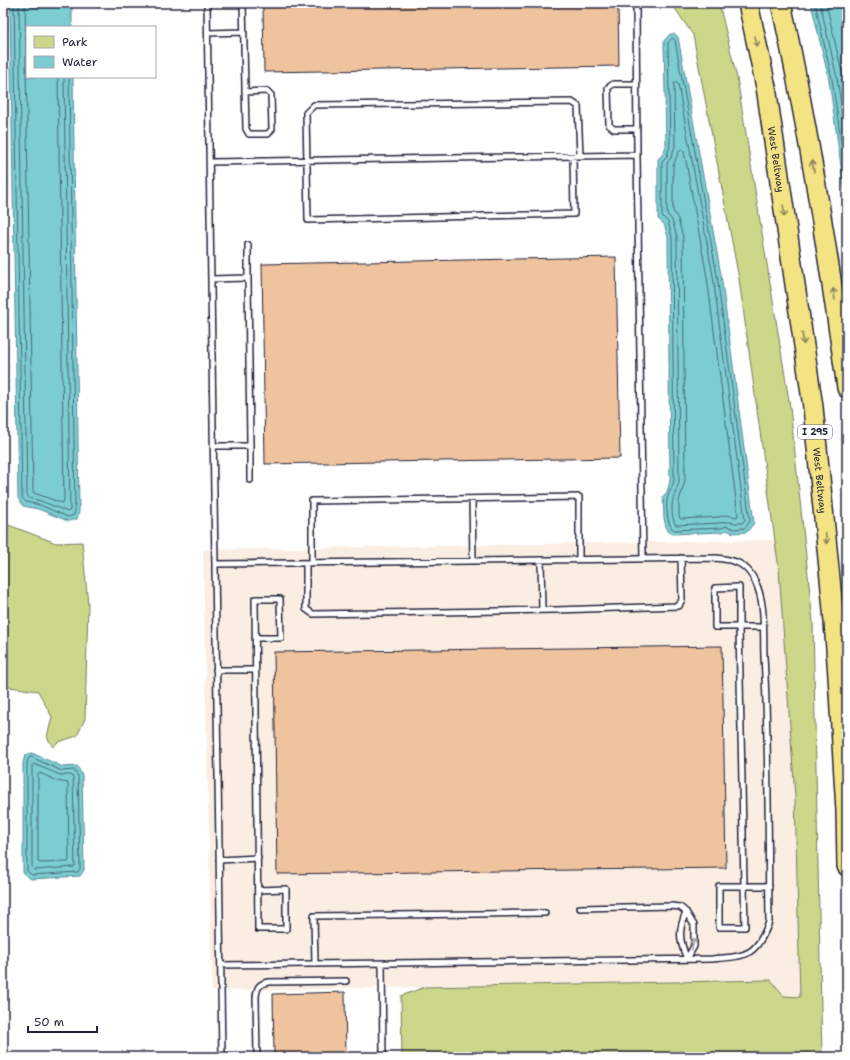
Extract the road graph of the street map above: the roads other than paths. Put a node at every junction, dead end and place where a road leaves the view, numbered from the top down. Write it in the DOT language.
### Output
graph roads {
  1 [pos="207,3"];
  2 [pos="243,3"];
  3 [pos="636,3"];
  4 [pos="748,3"];
  5 [pos="781,3"];
  6 [pos="244,32"];
  7 [pos="208,33"];
  8 [pos="636,84"];
  9 [pos="245,92"];
  10 [pos="637,129"];
  11 [pos="637,155"];
  12 [pos="580,156"];
  13 [pos="573,157"];
  14 [pos="307,160"];
  15 [pos="210,162"];
  16 [pos="248,245"];
  17 [pos="248,278"];
  18 [pos="211,279"];
  19 [pos="847,388"];
  20 [pos="213,446"];
  21 [pos="250,446"];
  22 [pos="250,480"];
  23 [pos="472,499"];
  24 [pos="643,558"];
  25 [pos="681,558"];
  26 [pos="579,559"];
  27 [pos="541,560"];
  28 [pos="473,561"];
  29 [pos="306,563"];
  30 [pos="312,563"];
  31 [pos="214,564"];
  32 [pos="542,610"];
  33 [pos="739,628"];
  34 [pos="763,628"];
  35 [pos="255,638"];
  36 [pos="216,670"];
  37 [pos="255,670"];
  38 [pos="258,858"];
  39 [pos="219,860"];
  40 [pos="847,866"];
  41 [pos="744,886"];
  42 [pos="769,886"];
  43 [pos="258,890"];
  44 [pos="580,908"];
  45 [pos="686,912"];
  46 [pos="545,914"];
  47 [pos="687,959"];
  48 [pos="382,963"];
  49 [pos="315,964"];
  50 [pos="221,965"];
  51 [pos="346,981"];
  52 [pos="222,1057"];
  53 [pos="257,1057"];
  54 [pos="383,1057"];
  1 -- 7 [label="lane"];
  2 -- 6 [label="lane"];
  3 -- 8 [label="lane"];
  4 -- 40 [label="highway, West Beltway / I 295, one-way"];
  19 -- 5 [label="highway, one-way"];
  6 -- 7 [label="lane"];
  6 -- 9 [label="lane"];
  7 -- 15 [label="lane"];
  8 -- 10 [label="lane"];
  8 -- 10 [label="lane"];
  9 -- 9 [label="lane"];
  10 -- 11 [label="lane"];
  11 -- 12 [label="lane"];
  11 -- 24 [label="lane"];
  12 -- 13 [label="lane"];
  12 -- 14 [label="lane"];
  13 -- 14 [label="lane"];
  13 -- 14 [label="lane"];
  14 -- 15 [label="lane"];
  15 -- 18 [label="lane"];
  16 -- 17 [label="lane"];
  17 -- 18 [label="lane"];
  17 -- 21 [label="lane"];
  18 -- 20 [label="lane"];
  20 -- 21 [label="lane"];
  20 -- 31 [label="lane"];
  21 -- 22 [label="lane"];
  23 -- 26 [label="lane"];
  23 -- 28 [label="lane"];
  23 -- 30 [label="lane"];
  24 -- 25 [label="lane"];
  24 -- 26 [label="lane"];
  25 -- 32 [label="lane"];
  25 -- 34 [label="lane"];
  26 -- 27 [label="lane"];
  27 -- 28 [label="lane"];
  27 -- 32 [label="lane"];
  28 -- 30 [label="lane"];
  29 -- 30 [label="lane"];
  29 -- 31 [label="lane"];
  29 -- 32 [label="lane"];
  31 -- 36 [label="lane"];
  33 -- 33 [label="lane"];
  33 -- 34 [label="lane"];
  33 -- 41 [label="lane"];
  34 -- 42 [label="lane"];
  35 -- 35 [label="lane"];
  35 -- 37 [label="lane"];
  36 -- 37 [label="lane"];
  36 -- 39 [label="lane"];
  37 -- 38 [label="lane"];
  38 -- 39 [label="lane"];
  38 -- 43 [label="lane"];
  39 -- 50 [label="lane"];
  41 -- 41 [label="lane"];
  41 -- 42 [label="lane"];
  42 -- 47 [label="lane"];
  43 -- 43 [label="lane"];
  44 -- 45 [label="lane"];
  45 -- 47 [label="lane"];
  47 -- 45 [label="lane, one-way"];
  46 -- 49 [label="lane"];
  47 -- 48 [label="lane"];
  48 -- 49 [label="lane"];
  48 -- 54 [label="lane"];
  49 -- 50 [label="lane"];
  50 -- 52 [label="lane"];
  51 -- 53 [label="lane"];
}
